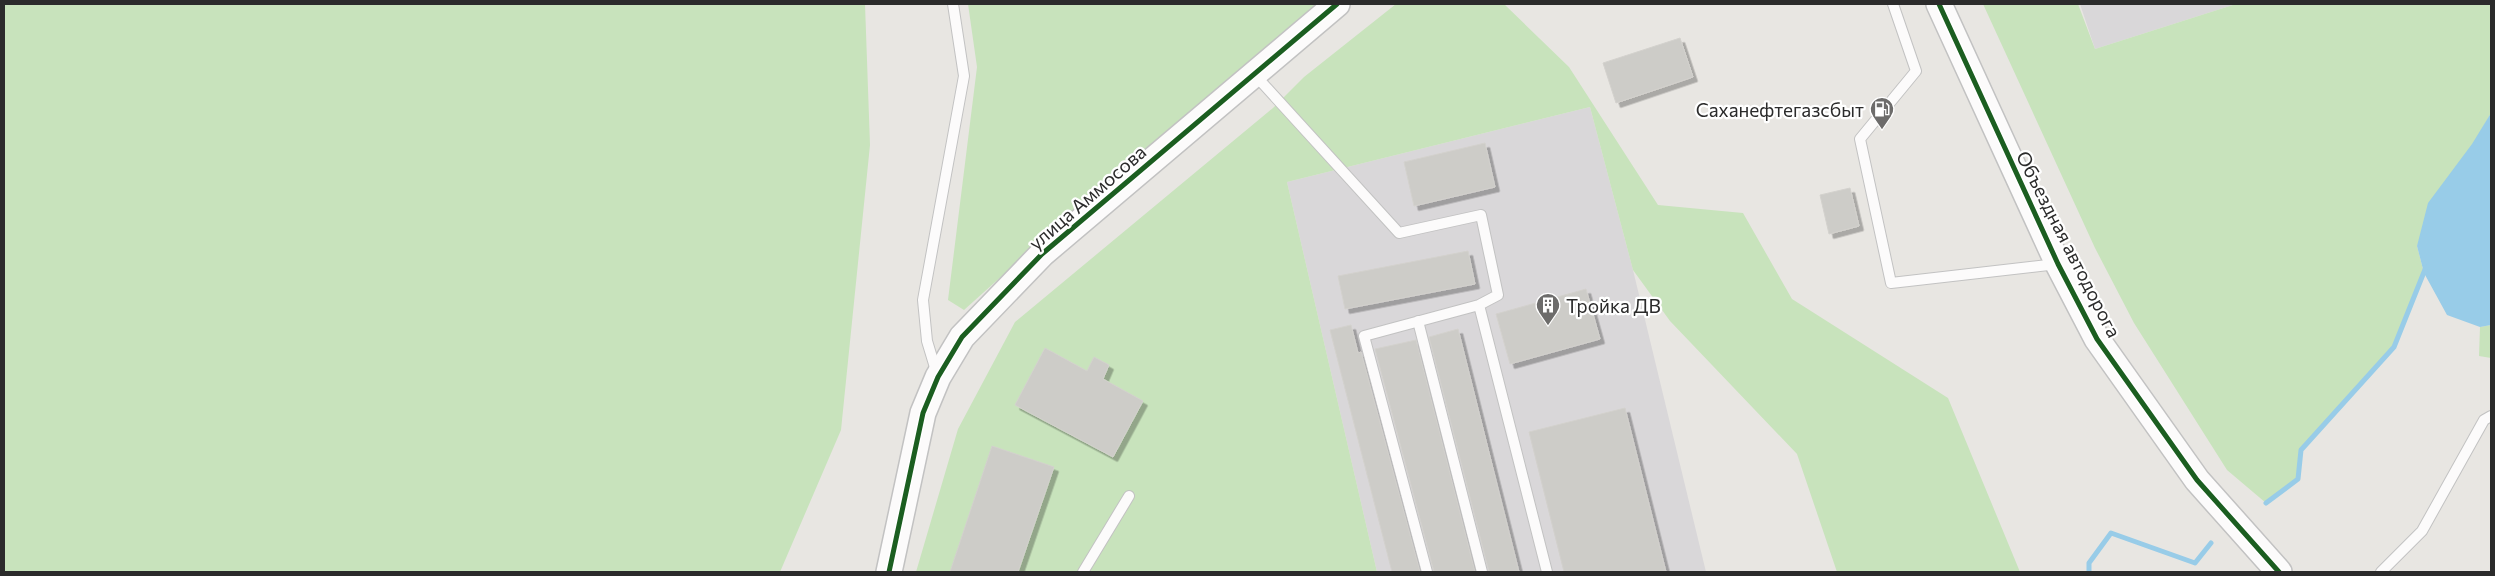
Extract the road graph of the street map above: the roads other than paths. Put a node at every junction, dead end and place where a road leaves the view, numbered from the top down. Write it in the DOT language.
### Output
graph roads {
  1 [pos="953,4"];
  2 [pos="1337,4"];
  3 [pos="1893,4"];
  4 [pos="1939,4"];
  5 [pos="1254,74"];
  6 [pos="2058,264"];
  7 [pos="1479,305"];
  8 [pos="1418,321"];
  9 [pos="938,377"];
  10 [pos="2491,416"];
  11 [pos="1129,496"];
  12 [pos="889,572"];
  13 [pos="1083,572"];
  14 [pos="1427,572"];
  15 [pos="1482,572"];
  16 [pos="1547,572"];
  17 [pos="2279,572"];
  18 [pos="2381,572"];
  1 -- 9 [label="lane"];
  2 -- 5 [label="street, улица Аммосова"];
  3 -- 6 [label="lane"];
  4 -- 6 [label="street, Объездная автодорога"];
  5 -- 7 [label="lane"];
  5 -- 9 [label="street, улица Аммосова"];
  6 -- 17 [label="street, Объездная автодорога"];
  7 -- 8 [label="lane"];
  7 -- 16 [label="lane"];
  8 -- 14 [label="lane"];
  8 -- 15 [label="lane"];
  9 -- 12 [label="street, улица Аммосова"];
  10 -- 18 [label="lane"];
  11 -- 13 [label="lane"];
}
